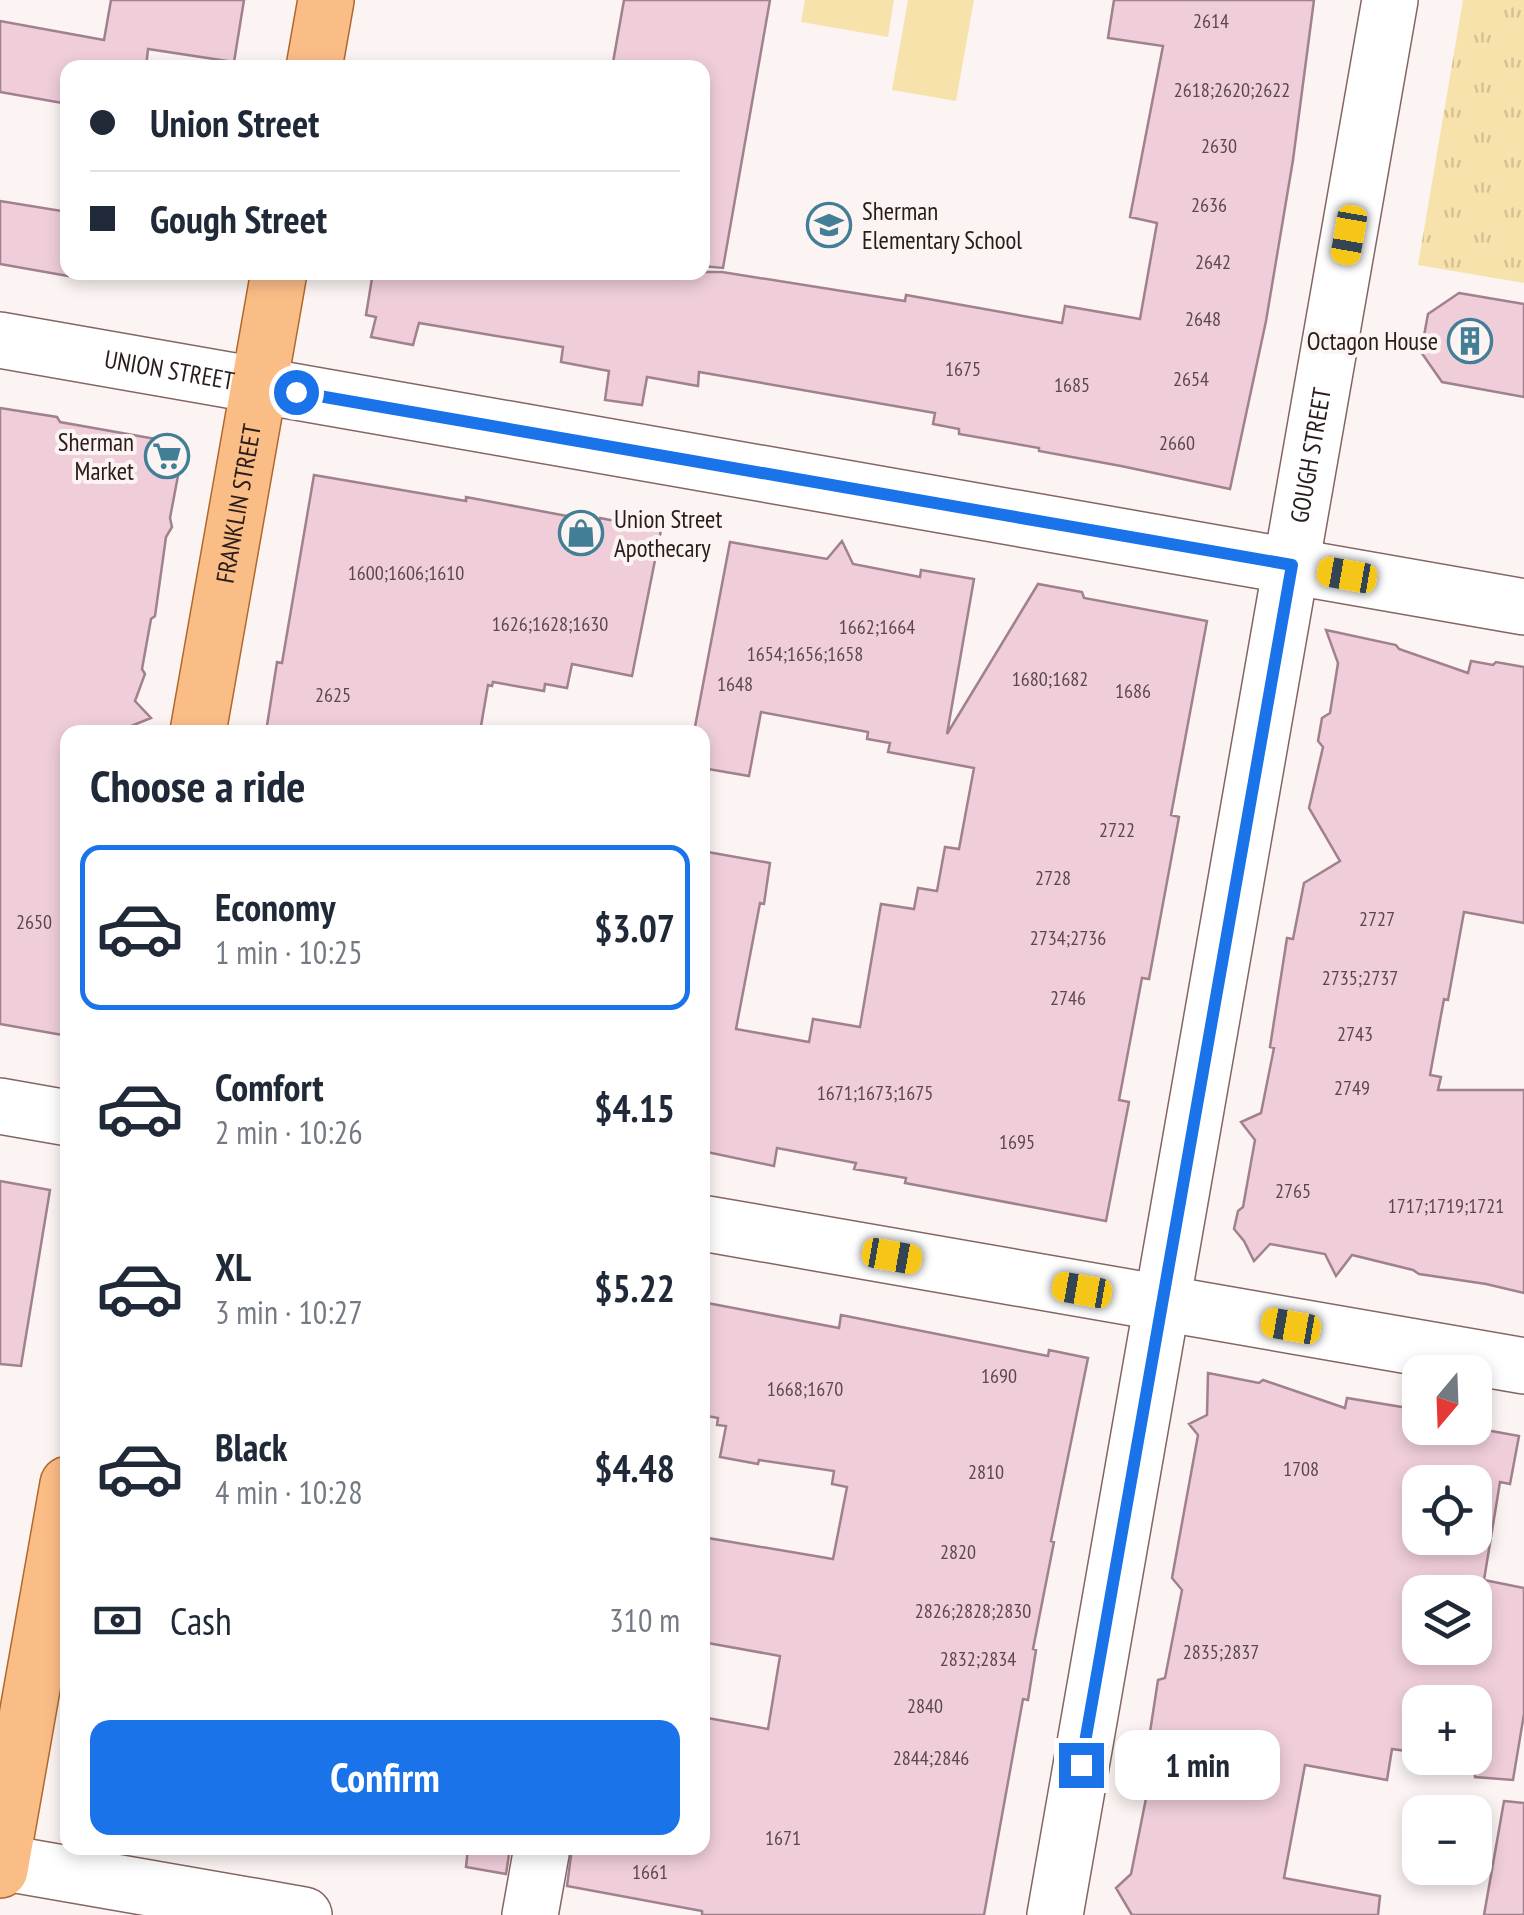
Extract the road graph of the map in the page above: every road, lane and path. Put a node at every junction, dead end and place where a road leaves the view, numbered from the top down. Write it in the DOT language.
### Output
graph roads {
  1 [pos="326,0"];
  2 [pos="1390,0"];
  3 [pos="315,60"];
  4 [pos="278,280"];
  5 [pos="0,340"];
  6 [pos="259,385"];
  7 [pos="1292,565"];
  8 [pos="1524,608"];
  9 [pos="199,725"];
  10 [pos="0,1106"];
  11 [pos="60,1117"];
  12 [pos="710,1225"];
  13 [pos="1161,1303"];
  14 [pos="1524,1366"];
  15 [pos="60,1529"];
  16 [pos="541,1855"];
  17 [pos="1,1862"];
  18 [pos="0,1870"];
  19 [pos="304,1915"];
  20 [pos="530,1915"];
  21 [pos="1055,1915"];
  1 -- 3 [label="main road"];
  2 -- 7 [label="street, GOUGH STREET"];
  4 -- 6 [label="main road, FRANKLIN STREET"];
  5 -- 6 [label="street, UNION STREET"];
  6 -- 7 [label="street, UNION STREET"];
  6 -- 9 [label="main road, FRANKLIN STREET"];
  7 -- 8 [label="street, UNION STREET"];
  7 -- 13 [label="street, GOUGH STREET"];
  10 -- 11 [label="street"];
  12 -- 13 [label="street"];
  13 -- 14 [label="street"];
  13 -- 21 [label="street, GOUGH STREET"];
  15 -- 17 [label="main road"];
  16 -- 20 [label="street"];
  17 -- 18 [label="main road"];
  17 -- 19 [label="street"];
}
